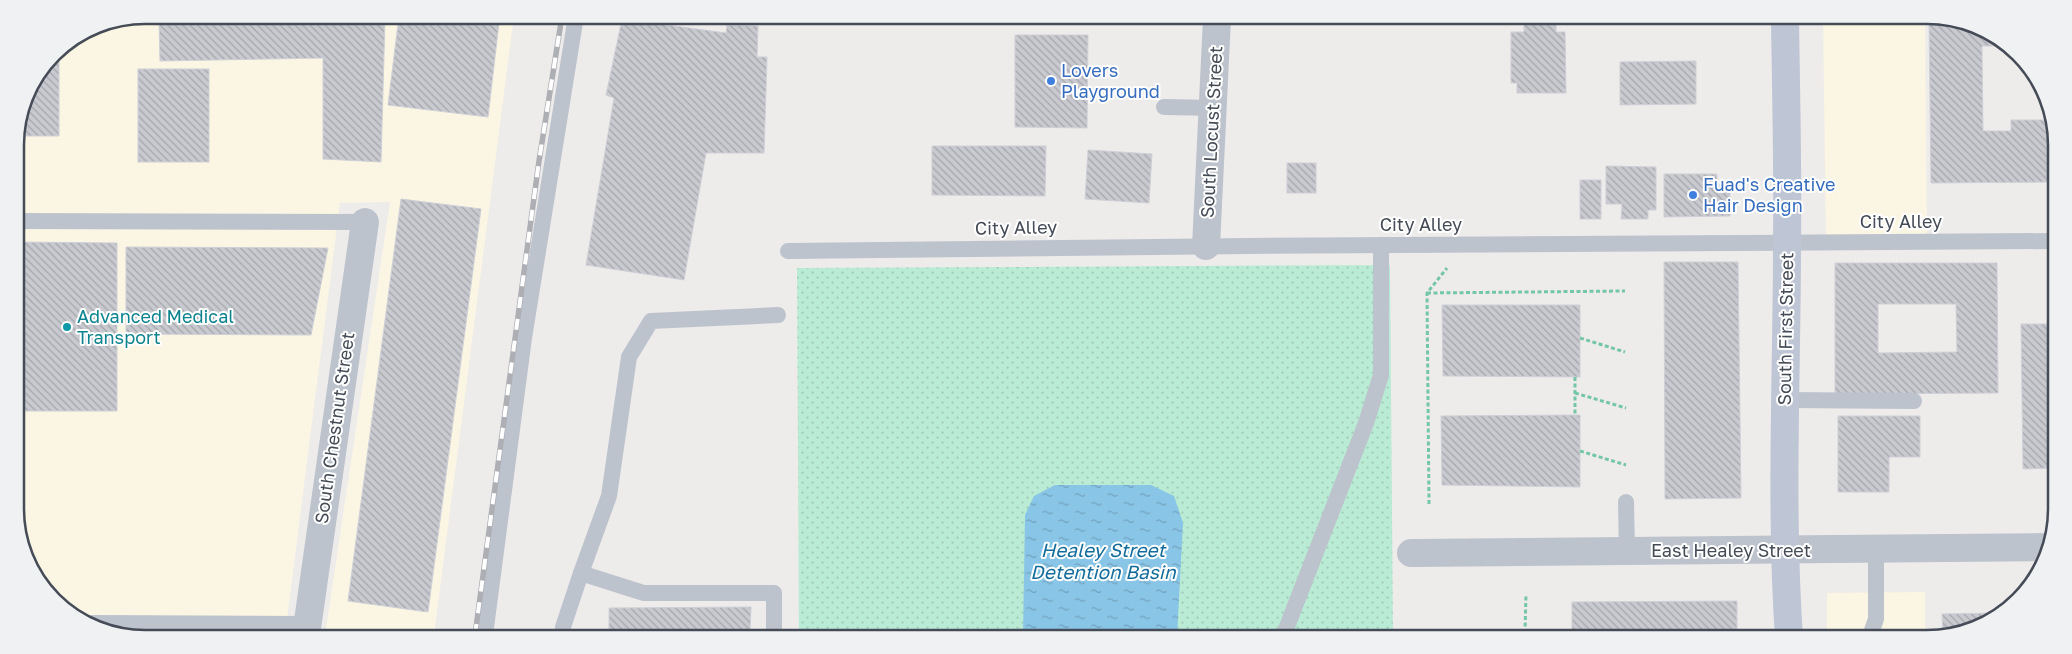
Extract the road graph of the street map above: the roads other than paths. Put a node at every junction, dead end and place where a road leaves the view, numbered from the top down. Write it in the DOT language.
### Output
graph roads {
  1 [pos="575,24"];
  2 [pos="1217,24"];
  3 [pos="1785,24"];
  4 [pos="1164,107"];
  5 [pos="1214,108"];
  6 [pos="24,221"];
  7 [pos="364,222"];
  8 [pos="2048,242"];
  9 [pos="1787,243"];
  10 [pos="1381,245"];
  11 [pos="1206,246"];
  12 [pos="788,251"];
  13 [pos="778,315"];
  14 [pos="1784,400"];
  15 [pos="1914,401"];
  16 [pos="1626,502"];
  17 [pos="2042,548"];
  18 [pos="1786,550"];
  19 [pos="1876,551"];
  20 [pos="1627,552"];
  21 [pos="1411,553"];
  22 [pos="581,572"];
  23 [pos="106,623"];
  24 [pos="307,630"];
  25 [pos="486,630"];
  26 [pos="563,630"];
  27 [pos="774,630"];
  28 [pos="1286,630"];
  29 [pos="1789,630"];
  30 [pos="1872,630"];
  1 -- 25 [label="lane"];
  2 -- 5 [label="street, South Locust Street"];
  3 -- 9 [label="street, South First Street"];
  4 -- 5 [label="lane"];
  5 -- 11 [label="street, South Locust Street"];
  6 -- 7 [label="lane"];
  7 -- 24 [label="street, South Chestnut Street"];
  8 -- 9 [label="lane, City Alley"];
  9 -- 10 [label="lane, City Alley"];
  9 -- 14 [label="street, South First Street"];
  10 -- 11 [label="lane, City Alley"];
  10 -- 28 [label="lane"];
  11 -- 12 [label="lane, City Alley"];
  13 -- 22 [label="lane"];
  14 -- 15 [label="lane"];
  14 -- 18 [label="street, South First Street"];
  16 -- 20 [label="lane"];
  17 -- 19 [label="street, East Healey Street"];
  18 -- 19 [label="street, East Healey Street"];
  18 -- 20 [label="street, East Healey Street"];
  18 -- 29 [label="street, South First Street"];
  19 -- 30 [label="lane"];
  20 -- 21 [label="street, East Healey Street"];
  22 -- 26 [label="lane"];
  22 -- 27 [label="lane"];
  23 -- 24 [label="lane"];
}
